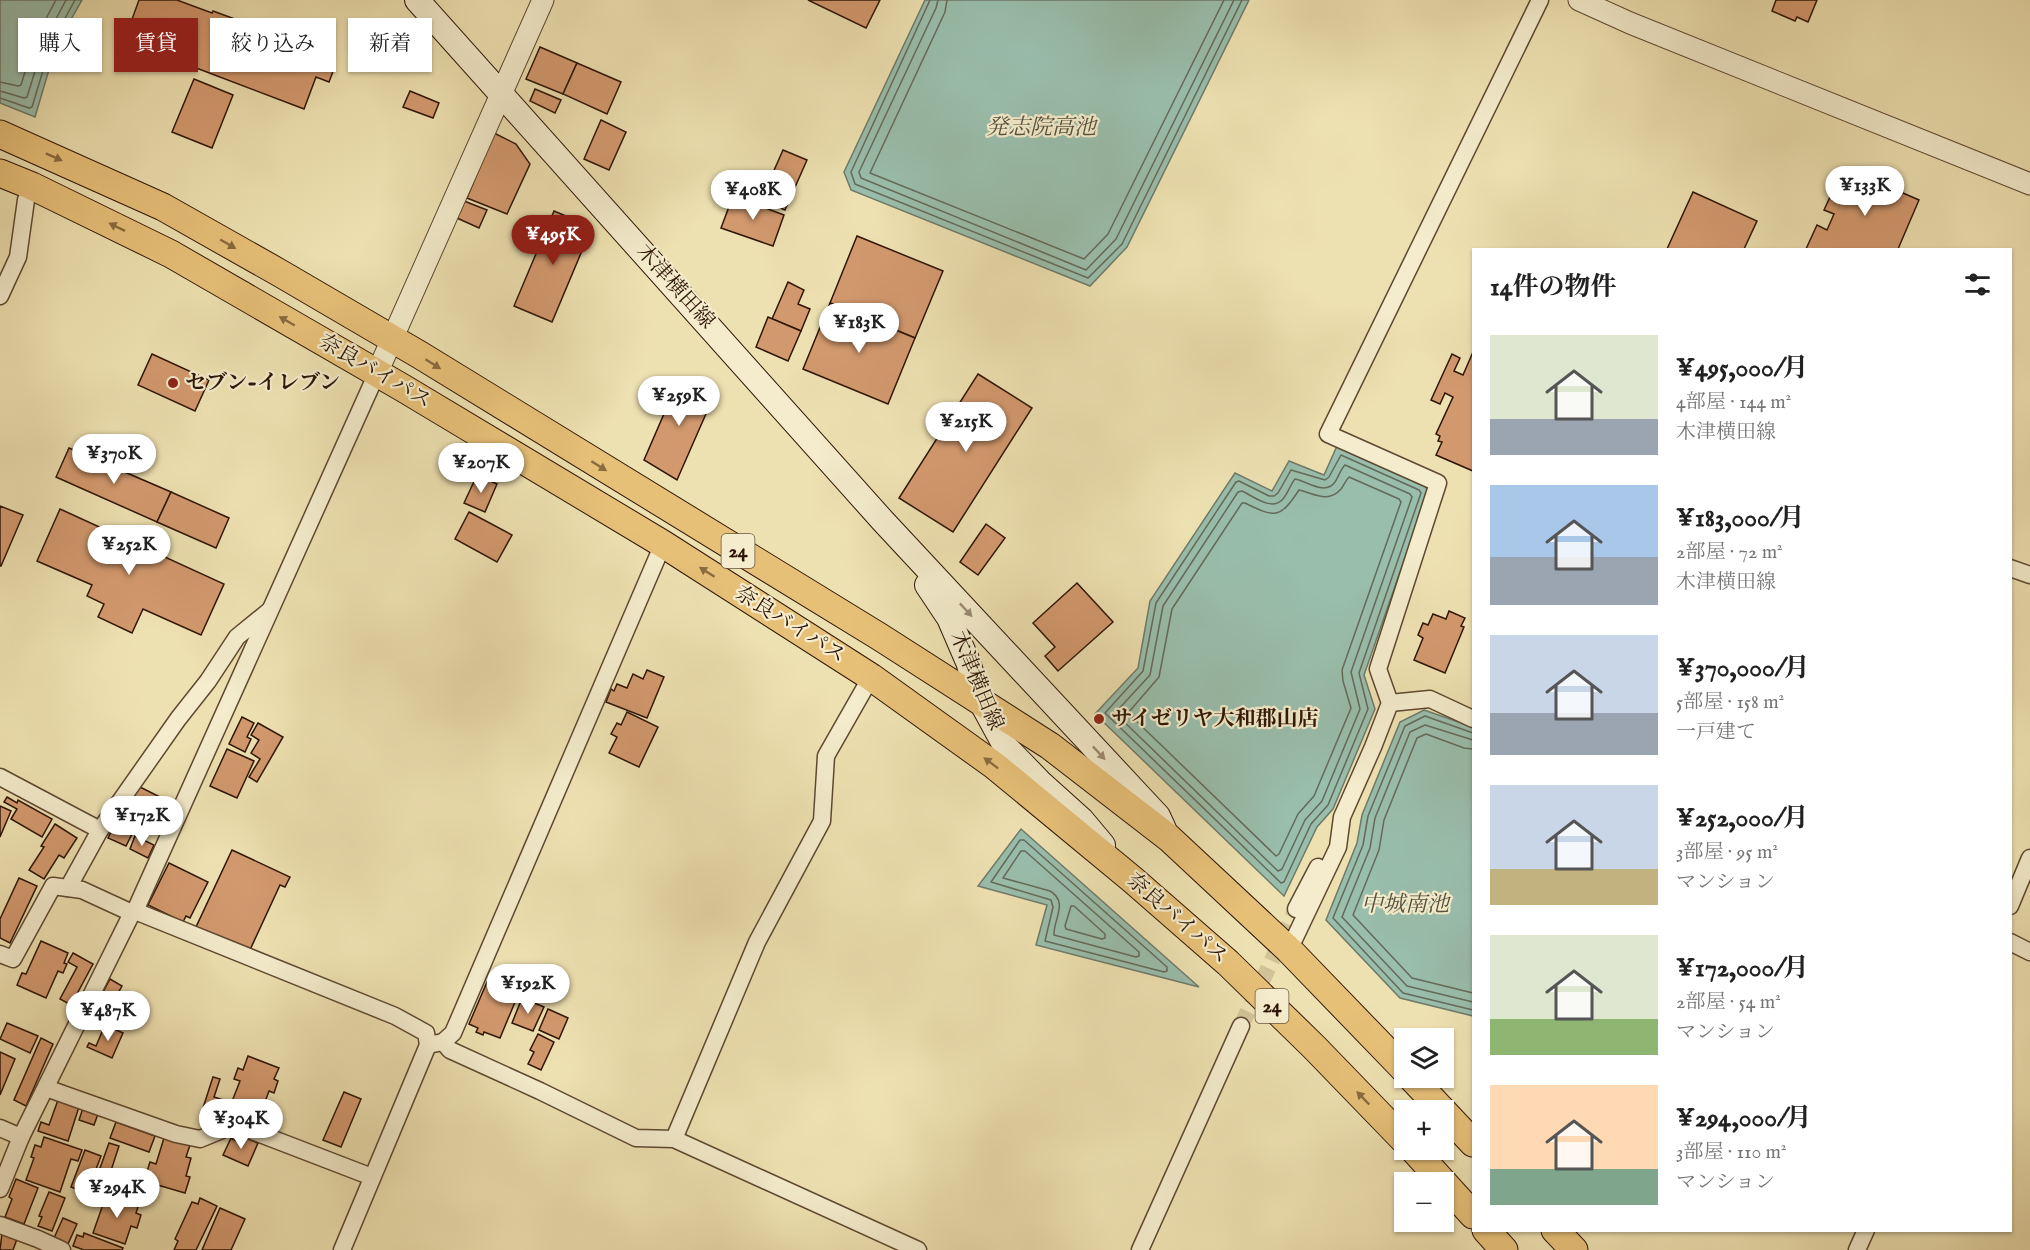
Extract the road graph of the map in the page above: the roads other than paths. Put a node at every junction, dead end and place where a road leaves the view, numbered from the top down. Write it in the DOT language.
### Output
graph roads {
  1 [pos="417,0"];
  2 [pos="543,0"];
  3 [pos="1540,0"];
  4 [pos="1579,0"];
  5 [pos="500,94"];
  6 [pos="0,134"];
  7 [pos="0,173"];
  8 [pos="2030,184"];
  9 [pos="32,186"];
  10 [pos="0,296"];
  11 [pos="393,340"];
  12 [pos="377,373"];
  13 [pos="883,521"];
  14 [pos="663,544"];
  15 [pos="2012,569"];
  16 [pos="2030,576"];
  17 [pos="271,610"];
  18 [pos="872,677"];
  19 [pos="980,700"];
  20 [pos="1390,703"];
  21 [pos="1472,719"];
  22 [pos="0,777"];
  23 [pos="1342,817"];
  24 [pos="100,830"];
  25 [pos="1168,838"];
  26 [pos="2030,858"];
  27 [pos="1133,880"];
  28 [pos="69,888"];
  29 [pos="2012,901"];
  30 [pos="1296,909"];
  31 [pos="133,912"];
  32 [pos="2012,943"];
  33 [pos="1289,950"];
  34 [pos="2030,952"];
  35 [pos="0,954"];
  36 [pos="1241,1026"];
  37 [pos="436,1044"];
  38 [pos="1394,1059"];
  39 [pos="46,1088"];
  40 [pos="1422,1088"];
  41 [pos="1433,1100"];
  42 [pos="1454,1122"];
  43 [pos="0,1128"];
  44 [pos="1394,1130"];
  45 [pos="21,1137"];
  46 [pos="674,1139"];
  47 [pos="1472,1142"];
  48 [pos="1423,1160"];
  49 [pos="372,1177"];
  50 [pos="0,1189"];
  51 [pos="1472,1214"];
  52 [pos="0,1225"];
  53 [pos="1488,1232"];
  54 [pos="1557,1232"];
  55 [pos="1865,1232"];
  56 [pos="62,1250"];
  57 [pos="342,1250"];
  58 [pos="918,1250"];
  59 [pos="1140,1250"];
  60 [pos="1504,1250"];
  61 [pos="1574,1250"];
  62 [pos="1857,1250"];
  1 -- 5 [label="main road, 木津横田線"];
  2 -- 5 [label="street"];
  3 -- 20 [label="street"];
  4 -- 8 [label="street"];
  5 -- 11 [label="street"];
  5 -- 13 [label="main road, 木津横田線"];
  6 -- 11 [label="highway, 奈良バイパス / 24, one-way"];
  7 -- 9 [label="highway, 奈良バイパス / 24"];
  9 -- 10 [label="street"];
  12 -- 9 [label="highway, 奈良バイパス / 24, one-way"];
  11 -- 12 [label="street"];
  11 -- 19 [label="highway, 奈良バイパス / 24, one-way"];
  12 -- 14 [label="highway, 奈良バイパス / 24"];
  12 -- 17 [label="street"];
  13 -- 19 [label="main road, 木津横田線"];
  13 -- 25 [label="main road, 木津横田線, one-way"];
  18 -- 14 [label="highway, 奈良バイパス / 24, one-way"];
  14 -- 37 [label="street"];
  15 -- 16 [label="street"];
  17 -- 24 [label="street"];
  17 -- 31 [label="street"];
  27 -- 18 [label="highway, 奈良バイパス / 24, one-way"];
  18 -- 46 [label="street"];
  19 -- 25 [label="highway, 奈良バイパス / 24"];
  19 -- 27 [label="main road, 木津横田線"];
  20 -- 21 [label="street"];
  20 -- 23 [label="street"];
  22 -- 24 [label="street"];
  23 -- 30 [label="street"];
  23 -- 33 [label="street"];
  24 -- 28 [label="street"];
  25 -- 33 [label="highway, 奈良バイパス / 24"];
  26 -- 29 [label="street"];
  44 -- 27 [label="highway, 奈良バイパス / 24, one-way"];
  28 -- 31 [label="street"];
  28 -- 35 [label="street"];
  31 -- 37 [label="street"];
  31 -- 39 [label="street"];
  32 -- 34 [label="street"];
  33 -- 38 [label="highway, 奈良バイパス / 24"];
  36 -- 59 [label="street"];
  37 -- 46 [label="street"];
  37 -- 49 [label="street"];
  39 -- 45 [label="street"];
  39 -- 49 [label="street"];
  40 -- 41 [label="highway"];
  42 -- 47 [label="highway"];
  43 -- 45 [label="street"];
  45 -- 50 [label="street"];
  46 -- 58 [label="street"];
  48 -- 51 [label="highway"];
  49 -- 57 [label="street"];
  52 -- 56 [label="street"];
  53 -- 60 [label="highway"];
  54 -- 61 [label="highway"];
  55 -- 62 [label="street"];
}
